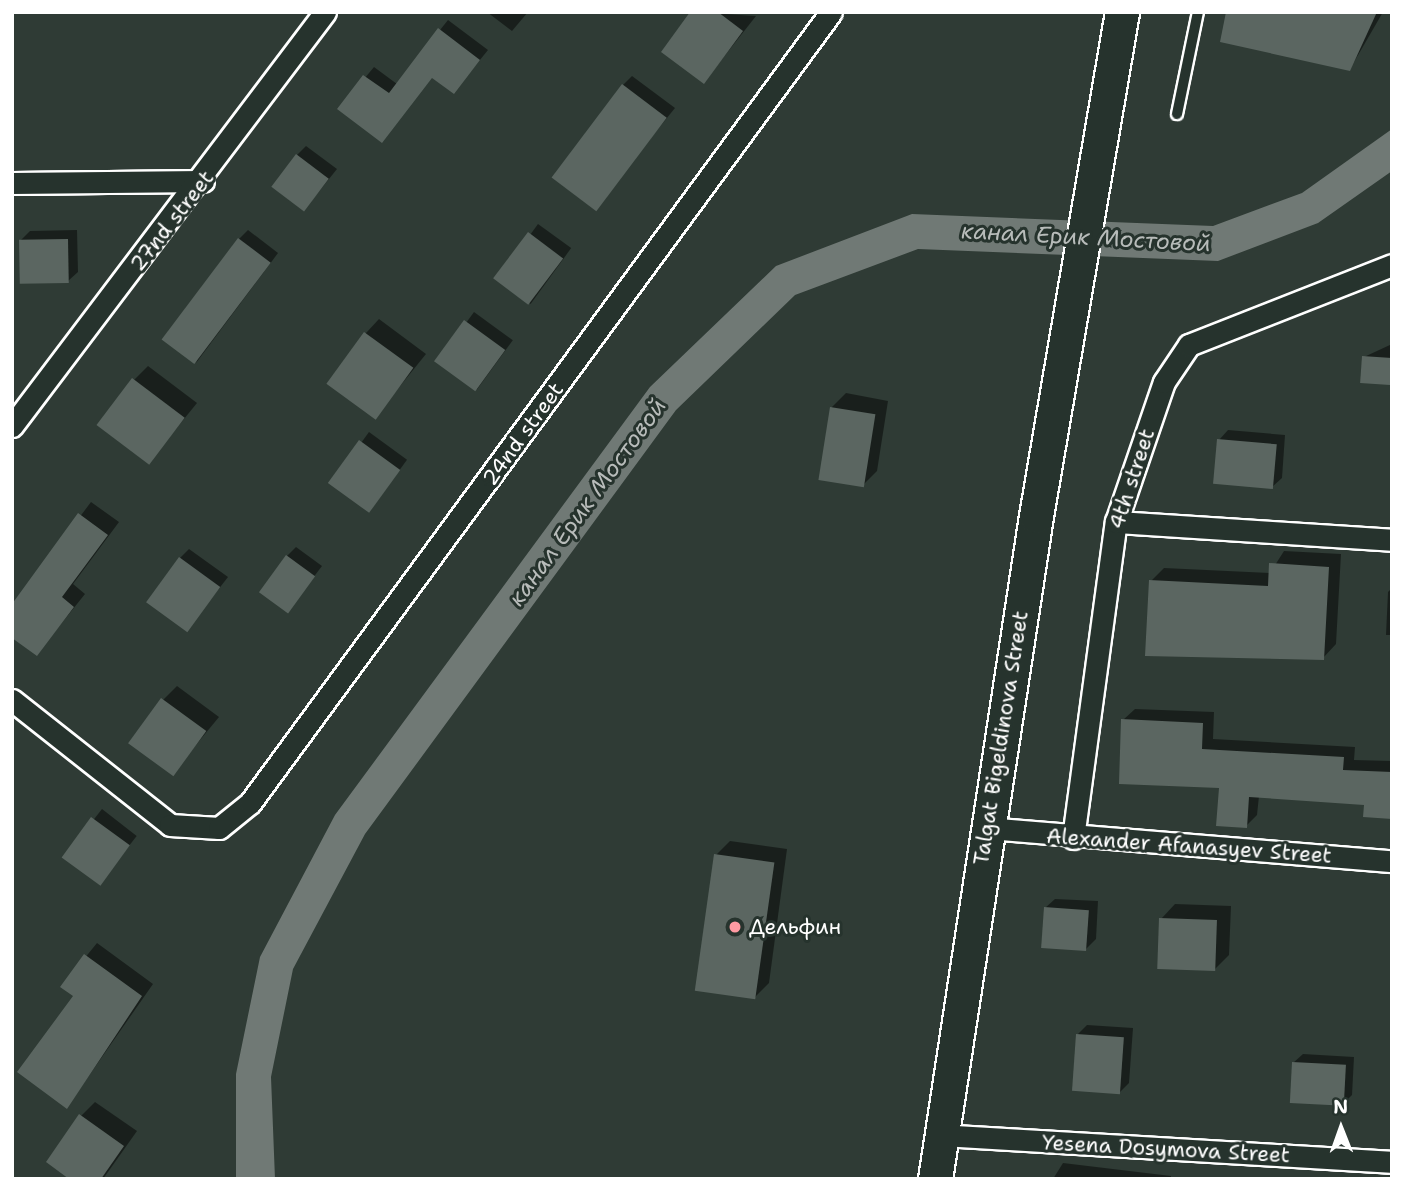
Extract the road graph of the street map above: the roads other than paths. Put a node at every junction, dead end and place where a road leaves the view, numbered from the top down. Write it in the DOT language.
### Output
graph roads {
  1 [pos="325,12"];
  2 [pos="831,12"];
  3 [pos="1122,12"];
  4 [pos="1198,12"];
  5 [pos="1177,114"];
  6 [pos="203,181"];
  7 [pos="12,183"];
  8 [pos="1392,265"];
  9 [pos="12,426"];
  10 [pos="1116,522"];
  11 [pos="1392,540"];
  12 [pos="12,700"];
  13 [pos="986,828"];
  14 [pos="1073,838"];
  15 [pos="1392,861"];
  16 [pos="940,1135"];
  17 [pos="1392,1162"];
  18 [pos="935,1179"];
  1 -- 6 [label="street, 27nd street"];
  2 -- 12 [label="street, 24nd street"];
  3 -- 13 [label="main road, Talgat Bigeldinova Street"];
  4 -- 5 [label="lane"];
  6 -- 7 [label="street"];
  6 -- 9 [label="street, 27nd street"];
  8 -- 10 [label="street, 4th street"];
  10 -- 11 [label="street"];
  10 -- 14 [label="street, 4th street"];
  13 -- 14 [label="street, Alexander Afanasyev Street"];
  13 -- 16 [label="main road, Talgat Bigeldinova Street"];
  14 -- 15 [label="street, Alexander Afanasyev Street"];
  16 -- 17 [label="street, Yesena Dosymova Street"];
  16 -- 18 [label="main road, Talgat Bigeldinova Street"];
}
